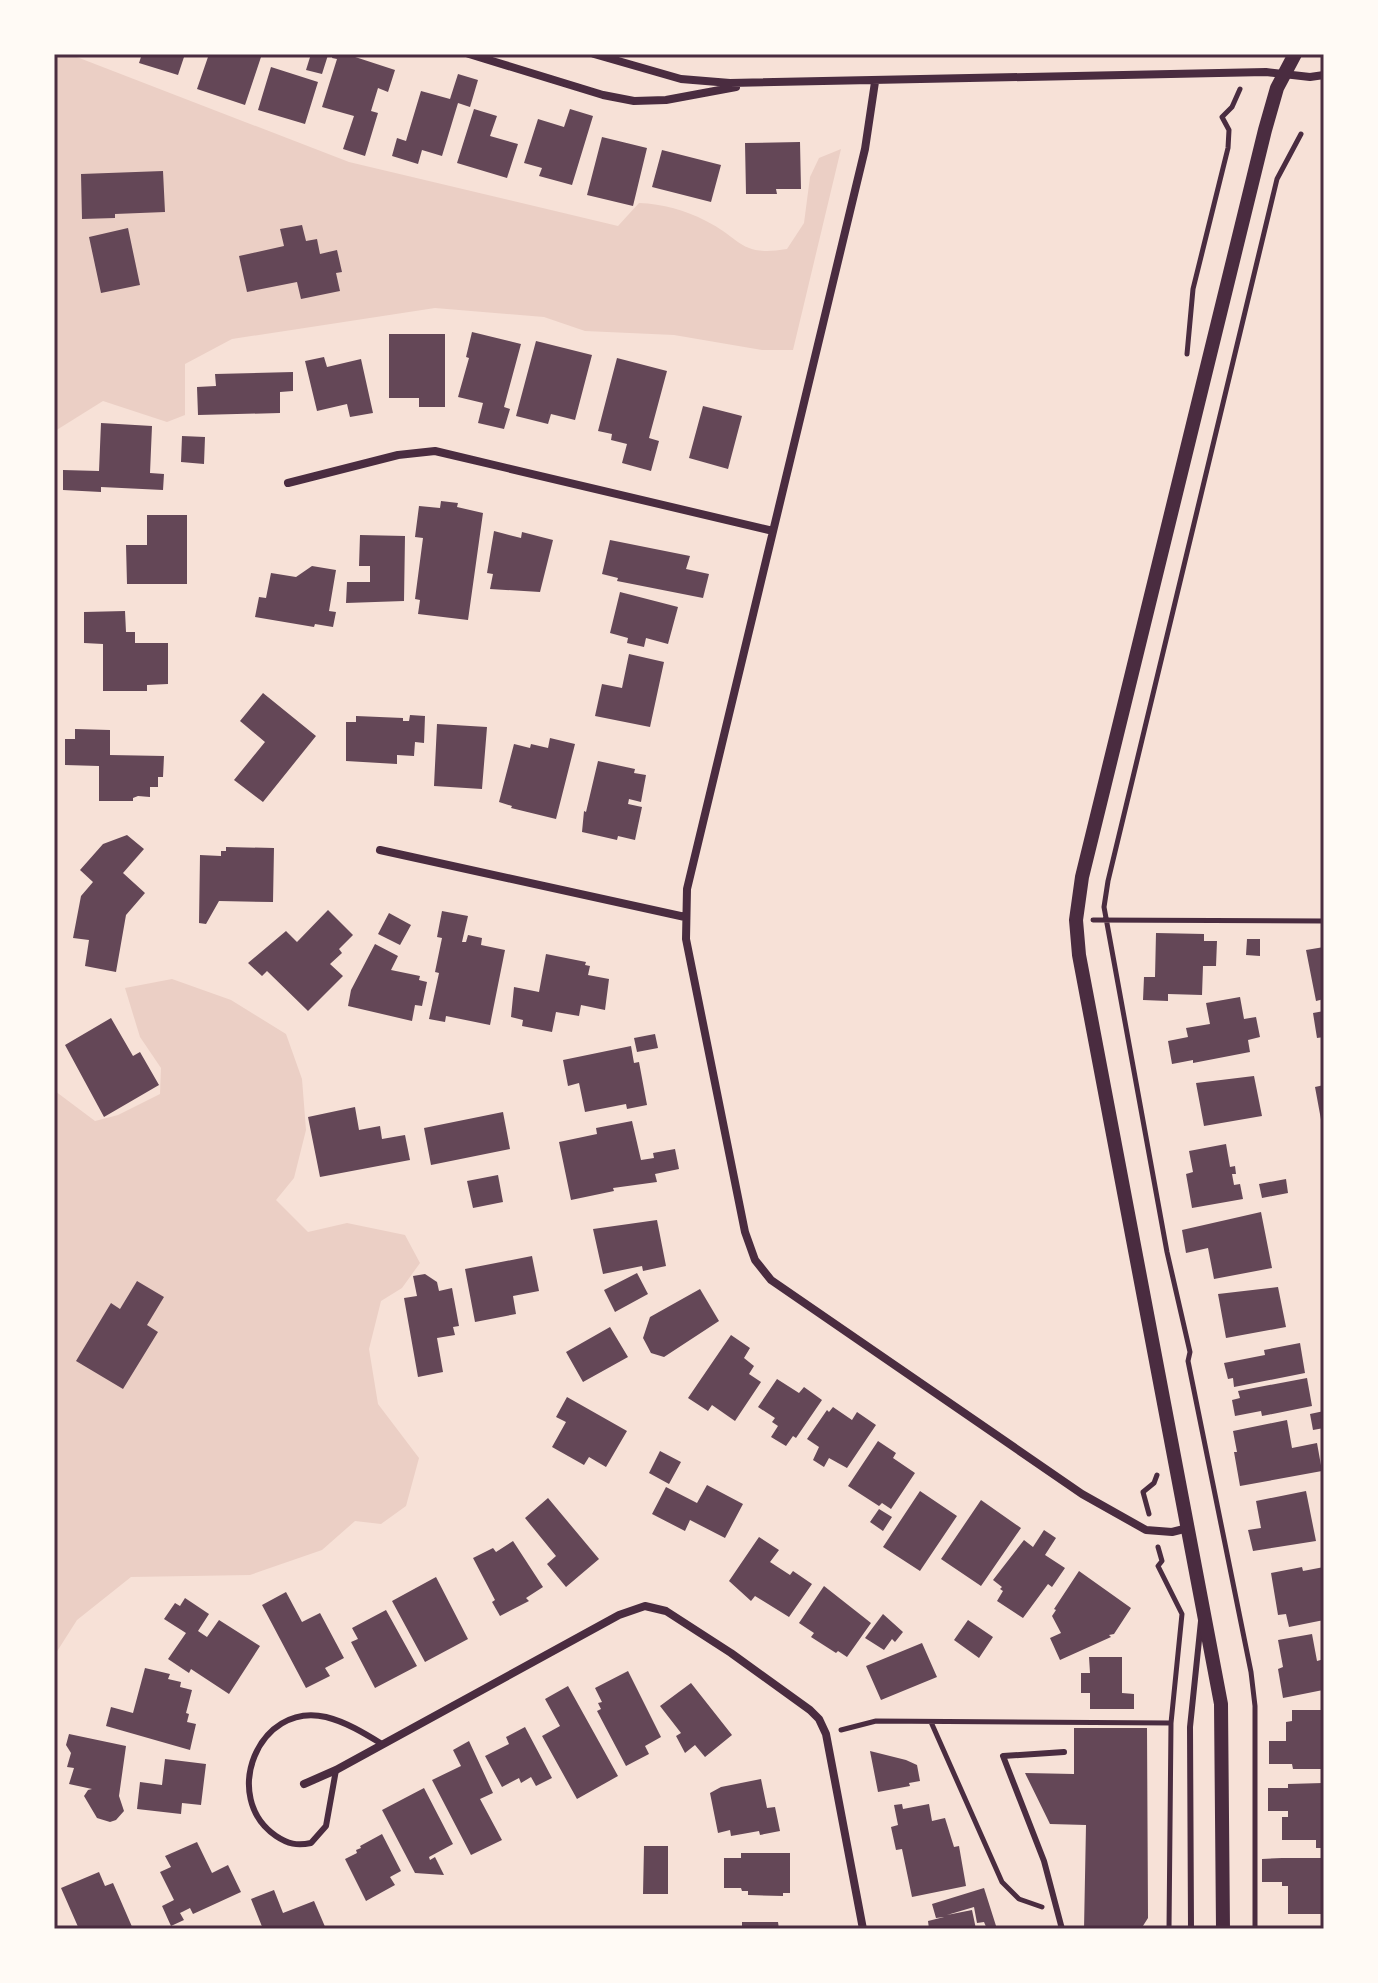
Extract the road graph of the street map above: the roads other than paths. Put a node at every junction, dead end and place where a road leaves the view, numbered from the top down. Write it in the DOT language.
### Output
graph roads {
  1 [pos="469,54"];
  2 [pos="594,54"];
  3 [pos="1295,54"];
  4 [pos="1284,74"];
  5 [pos="1324,75"];
  6 [pos="875,82"];
  7 [pos="764,84"];
  8 [pos="288,483"];
  9 [pos="773,531"];
  10 [pos="380,850"];
  11 [pos="685,917"];
  12 [pos="1188,1528"];
  13 [pos="1203,1606"];
  14 [pos="382,1744"];
  15 [pos="1064,1752"];
  16 [pos="336,1770"];
  17 [pos="304,1784"];
  18 [pos="863,1929"];
  19 [pos="1062,1929"];
  20 [pos="1191,1929"];
  21 [pos="1223,1929"];
  1 -- 7 [label="street"];
  2 -- 7 [label="street"];
  3 -- 4 [label="street"];
  4 -- 5 [label="street"];
  4 -- 6 [label="street"];
  4 -- 12 [label="street"];
  6 -- 7 [label="street"];
  6 -- 9 [label="street"];
  8 -- 9 [label="street"];
  9 -- 11 [label="street"];
  10 -- 11 [label="street"];
  11 -- 12 [label="street"];
  12 -- 13 [label="street"];
  13 -- 20 [label="lane"];
  13 -- 21 [label="street"];
  14 -- 16 [label="street"];
  14 -- 16 [label="lane"];
  14 -- 18 [label="street"];
  15 -- 19 [label="lane"];
  16 -- 17 [label="street"];
}
